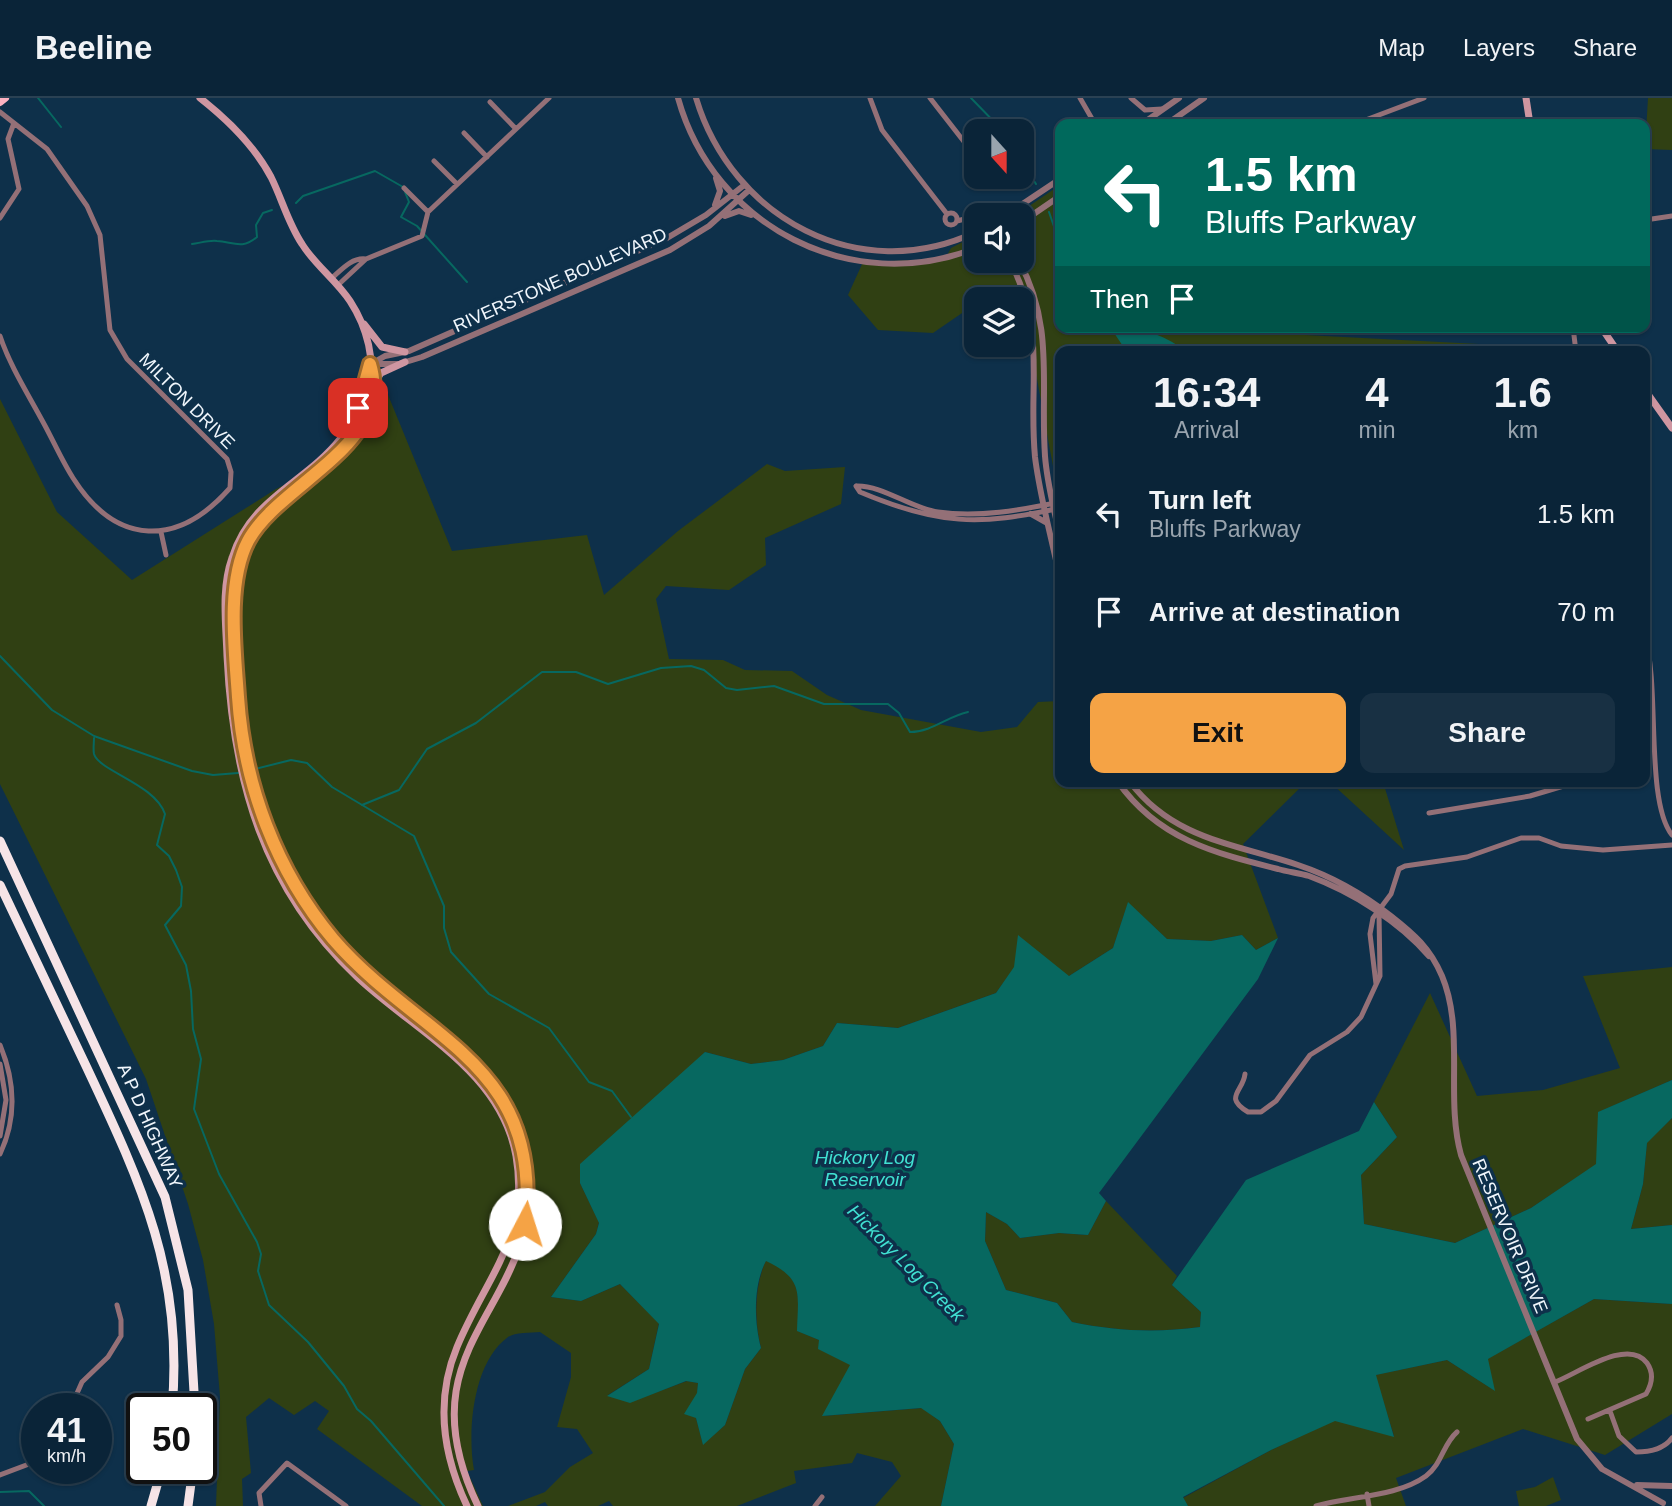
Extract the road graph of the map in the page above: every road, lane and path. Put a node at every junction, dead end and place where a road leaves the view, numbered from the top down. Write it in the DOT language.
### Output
graph roads {
  1 [pos="5,98"];
  2 [pos="200,98"];
  3 [pos="549,98"];
  4 [pos="678,98"];
  5 [pos="696,98"];
  6 [pos="870,98"];
  7 [pos="930,98"];
  8 [pos="1080,98"];
  9 [pos="1179,98"];
  10 [pos="1204,98"];
  11 [pos="1424,98"];
  12 [pos="1132,99"];
  13 [pos="1527,100"];
  14 [pos="0,102"];
  15 [pos="490,102"];
  16 [pos="1164,109"];
  17 [pos="0,112"];
  18 [pos="1092,119"];
  19 [pos="1149,119"];
  20 [pos="1174,119"];
  21 [pos="1368,119"];
  22 [pos="1529,119"];
  23 [pos="14,123"];
  24 [pos="516,129"];
  25 [pos="464,133"];
  26 [pos="964,142"];
  27 [pos="486,157"];
  28 [pos="434,161"];
  29 [pos="714,173"];
  30 [pos="1055,182"];
  31 [pos="457,184"];
  32 [pos="404,188"];
  33 [pos="746,188"];
  34 [pos="731,194"];
  35 [pos="1055,199"];
  36 [pos="737,201"];
  37 [pos="1024,203"];
  38 [pos="713,209"];
  39 [pos="428,212"];
  40 [pos="947,214"];
  41 [pos="1034,214"];
  42 [pos="1672,216"];
  43 [pos="756,217"];
  44 [pos="0,218"];
  45 [pos="964,219"];
  46 [pos="1650,219"];
  47 [pos="957,221"];
  48 [pos="714,222"];
  49 [pos="964,236"];
  50 [pos="964,253"];
  51 [pos="366,259"];
  52 [pos="1017,273"];
  53 [pos="1021,273"];
  54 [pos="331,278"];
  55 [pos="338,285"];
  56 [pos="359,318"];
  57 [pos="0,336"];
  58 [pos="405,352"];
  59 [pos="405,362"];
  60 [pos="370,364"];
  61 [pos="373,388"];
  62 [pos="1650,397"];
  63 [pos="1672,428"];
  64 [pos="302,473"];
  65 [pos="308,481"];
  66 [pos="1055,498"];
  67 [pos="1055,504"];
  68 [pos="1044,508"];
  69 [pos="1031,514"];
  70 [pos="1049,525"];
  71 [pos="162,532"];
  72 [pos="1055,554"];
  73 [pos="166,555"];
  74 [pos="236,653"];
  75 [pos="227,654"];
  76 [pos="1650,657"];
  77 [pos="1655,755"];
  78 [pos="1650,757"];
  79 [pos="1122,787"];
  80 [pos="1134,787"];
  81 [pos="1560,787"];
  82 [pos="1429,813"];
  83 [pos="1672,835"];
  84 [pos="0,841"];
  85 [pos="1672,845"];
  86 [pos="0,885"];
  87 [pos="1380,911"];
  88 [pos="428,1023"];
  89 [pos="421,1031"];
  90 [pos="0,1045"];
  91 [pos="0,1064"];
  92 [pos="1245,1074"];
  93 [pos="0,1136"];
  94 [pos="0,1154"];
  95 [pos="117,1305"];
  96 [pos="1555,1382"];
  97 [pos="78,1393"];
  98 [pos="173,1393"];
  99 [pos="194,1393"];
  100 [pos="1610,1410"];
  101 [pos="1588,1419"];
  102 [pos="1457,1432"];
  103 [pos="1672,1438"];
  104 [pos="21,1467"];
  105 [pos="0,1475"];
  106 [pos="157,1484"];
  107 [pos="190,1484"];
  108 [pos="1635,1485"];
  109 [pos="1671,1486"];
  110 [pos="1367,1494"];
  111 [pos="822,1497"];
  112 [pos="335,1498"];
  113 [pos="473,1505"];
  114 [pos="1663,1505"];
  115 [pos="151,1506"];
  116 [pos="188,1506"];
  117 [pos="261,1506"];
  118 [pos="330,1506"];
  119 [pos="346,1506"];
  120 [pos="815,1506"];
  121 [pos="1316,1506"];
  122 [pos="1369,1506"];
  1 -- 14 [label="main road"];
  2 -- 54 [label="main road"];
  3 -- 24 [label="street"];
  4 -- 29 [label="street"];
  5 -- 33 [label="street"];
  6 -- 40 [label="street"];
  7 -- 26 [label="street"];
  8 -- 18 [label="street"];
  9 -- 16 [label="street"];
  10 -- 20 [label="street"];
  11 -- 21 [label="street"];
  12 -- 16 [label="street"];
  13 -- 22 [label="main road"];
  15 -- 24 [label="street"];
  16 -- 19 [label="street"];
  17 -- 23 [label="street, MILTON DRIVE"];
  23 -- 44 [label="street"];
  23 -- 71 [label="street, MILTON DRIVE"];
  24 -- 27 [label="street"];
  25 -- 27 [label="street"];
  27 -- 31 [label="street"];
  28 -- 31 [label="street"];
  29 -- 34 [label="street"];
  29 -- 38 [label="street"];
  30 -- 37 [label="street"];
  31 -- 39 [label="street"];
  32 -- 39 [label="street"];
  33 -- 34 [label="street, RIVERSTONE BOULEVARD"];
  33 -- 36 [label="street, RIVERSTONE BOULEVARD"];
  33 -- 49 [label="street"];
  34 -- 36 [label="street"];
  34 -- 38 [label="street, RIVERSTONE BOULEVARD"];
  35 -- 41 [label="street"];
  36 -- 43 [label="street"];
  36 -- 48 [label="street, RIVERSTONE BOULEVARD"];
  38 -- 58 [label="street, RIVERSTONE BOULEVARD"];
  39 -- 51 [label="street"];
  40 -- 47 [label="street"];
  40 -- 47 [label="street"];
  42 -- 46 [label="street"];
  43 -- 48 [label="street"];
  43 -- 50 [label="street"];
  45 -- 47 [label="street"];
  48 -- 59 [label="street, RIVERSTONE BOULEVARD"];
  51 -- 54 [label="street"];
  51 -- 55 [label="street"];
  52 -- 68 [label="street"];
  53 -- 66 [label="street"];
  54 -- 55 [label="main road"];
  55 -- 56 [label="main road"];
  56 -- 58 [label="main road"];
  56 -- 60 [label="main road"];
  57 -- 71 [label="street"];
  58 -- 60 [label="street, RIVERSTONE BOULEVARD"];
  59 -- 60 [label="street, RIVERSTONE BOULEVARD"];
  59 -- 61 [label="main road"];
  60 -- 61 [label="main road"];
  60 -- 64 [label="main road"];
  61 -- 65 [label="main road"];
  62 -- 63 [label="main road"];
  64 -- 65 [label="main road"];
  64 -- 75 [label="main road"];
  65 -- 74 [label="main road"];
  67 -- 68 [label="street"];
  68 -- 69 [label="street"];
  68 -- 69 [label="street"];
  68 -- 70 [label="street"];
  69 -- 70 [label="street"];
  70 -- 72 [label="street"];
  71 -- 73 [label="street"];
  74 -- 75 [label="main road"];
  74 -- 88 [label="main road"];
  75 -- 89 [label="main road"];
  76 -- 77 [label="street"];
  77 -- 78 [label="street"];
  77 -- 83 [label="street"];
  79 -- 87 [label="street, RESERVOIR DRIVE"];
  80 -- 87 [label="street, RESERVOIR DRIVE"];
  81 -- 82 [label="street"];
  84 -- 99 [label="highway, A P D HIGHWAY"];
  85 -- 87 [label="street"];
  86 -- 98 [label="highway"];
  87 -- 92 [label="street"];
  87 -- 96 [label="street, RESERVOIR DRIVE"];
  88 -- 89 [label="main road"];
  88 -- 113 [label="main road"];
  89 -- 113 [label="main road"];
  90 -- 94 [label="street"];
  91 -- 93 [label="street"];
  95 -- 97 [label="street"];
  96 -- 100 [label="street"];
  96 -- 108 [label="street, RESERVOIR DRIVE"];
  100 -- 101 [label="street"];
  100 -- 103 [label="street"];
  102 -- 110 [label="street"];
  104 -- 105 [label="street"];
  106 -- 115 [label="highway"];
  107 -- 116 [label="highway"];
  108 -- 109 [label="street, RESERVOIR DRIVE"];
  108 -- 114 [label="street, RESERVOIR DRIVE"];
  109 -- 114 [label="street"];
  110 -- 121 [label="street"];
  110 -- 122 [label="street"];
  111 -- 120 [label="street"];
  112 -- 117 [label="street"];
  112 -- 118 [label="street"];
  112 -- 119 [label="street"];
}
